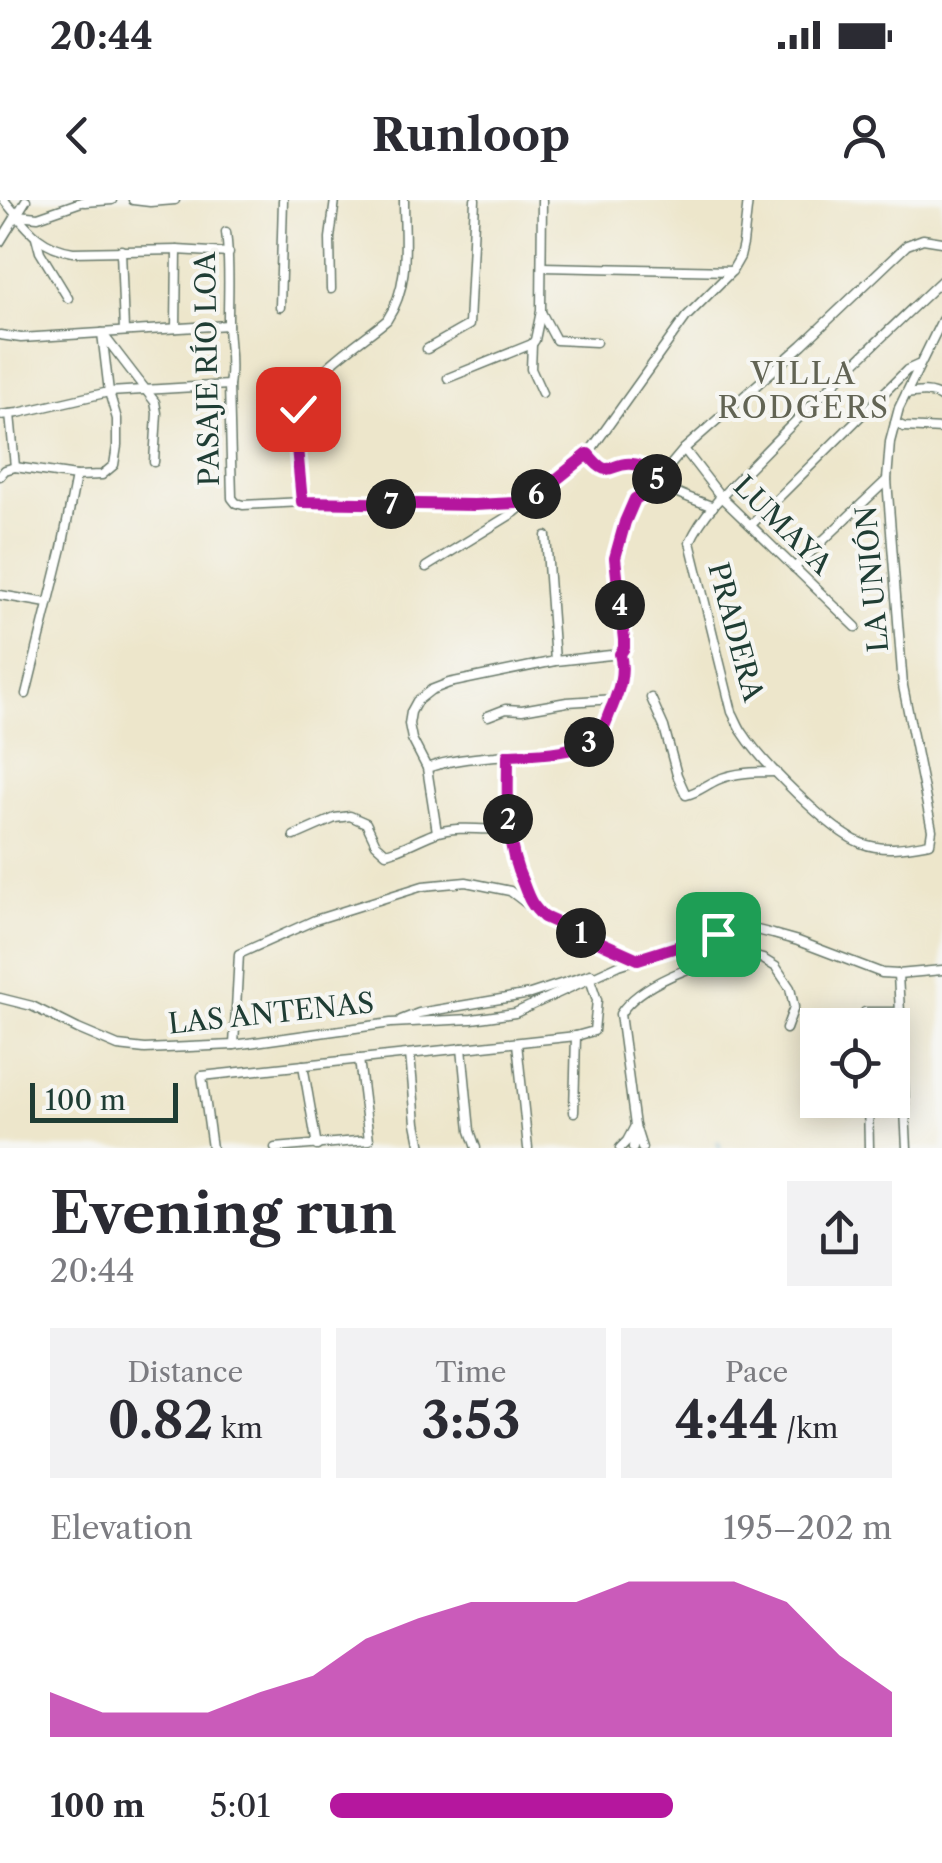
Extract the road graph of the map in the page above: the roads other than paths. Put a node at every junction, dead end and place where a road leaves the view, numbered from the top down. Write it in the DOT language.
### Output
graph roads {
  1 [pos="4,200"];
  2 [pos="26,200"];
  3 [pos="112,200"];
  4 [pos="134,200"];
  5 [pos="175,200"];
  6 [pos="282,200"];
  7 [pos="334,200"];
  8 [pos="404,200"];
  9 [pos="474,200"];
  10 [pos="542,200"];
  11 [pos="748,200"];
  12 [pos="86,201"];
  13 [pos="17,215"];
  14 [pos="226,232"];
  15 [pos="36,236"];
  16 [pos="0,242"];
  17 [pos="942,242"];
  18 [pos="121,250"];
  19 [pos="177,250"];
  20 [pos="228,254"];
  21 [pos="542,268"];
  22 [pos="732,271"];
  23 [pos="942,280"];
  24 [pos="331,289"];
  25 [pos="68,298"];
  26 [pos="280,307"];
  27 [pos="541,311"];
  28 [pos="942,320"];
  29 [pos="228,325"];
  30 [pos="176,328"];
  31 [pos="124,331"];
  32 [pos="102,333"];
  33 [pos="0,335"];
  34 [pos="596,342"];
  35 [pos="532,344"];
  36 [pos="426,349"];
  37 [pos="918,365"];
  38 [pos="448,378"];
  39 [pos="228,385"];
  40 [pos="147,390"];
  41 [pos="109,392"];
  42 [pos="542,393"];
  43 [pos="906,394"];
  44 [pos="942,398"];
  45 [pos="5,414"];
  46 [pos="895,423"];
  47 [pos="942,429"];
  48 [pos="684,449"];
  49 [pos="588,454"];
  50 [pos="154,462"];
  51 [pos="15,468"];
  52 [pos="0,476"];
  53 [pos="76,476"];
  54 [pos="887,480"];
  55 [pos="661,484"];
  56 [pos="533,496"];
  57 [pos="721,497"];
  58 [pos="302,502"];
  59 [pos="713,507"];
  60 [pos="751,524"];
  61 [pos="546,536"];
  62 [pos="426,567"];
  63 [pos="794,568"];
  64 [pos="0,595"];
  65 [pos="47,603"];
  66 [pos="856,628"];
  67 [pos="620,654"];
  68 [pos="555,661"];
  69 [pos="26,694"];
  70 [pos="651,698"];
  71 [pos="615,699"];
  72 [pos="488,716"];
  73 [pos="508,755"];
  74 [pos="427,768"];
  75 [pos="776,772"];
  76 [pos="508,830"];
  77 [pos="437,832"];
  78 [pos="294,836"];
  79 [pos="930,844"];
  80 [pos="532,906"];
  81 [pos="718,934"];
  82 [pos="738,952"];
  83 [pos="638,959"];
  84 [pos="619,965"];
  85 [pos="942,970"];
  86 [pos="898,974"];
  87 [pos="590,980"];
  88 [pos="0,998"];
  89 [pos="901,1008"];
  90 [pos="391,1023"];
  91 [pos="786,1029"];
  92 [pos="576,1036"];
  93 [pos="517,1042"];
  94 [pos="234,1045"];
  95 [pos="462,1048"];
  96 [pos="410,1054"];
  97 [pos="359,1059"];
  98 [pos="303,1065"];
  99 [pos="574,1112"];
  100 [pos="869,1118"];
  101 [pos="906,1118"];
  102 [pos="636,1126"];
  103 [pos="317,1146"];
  104 [pos="212,1148"];
  105 [pos="275,1148"];
  106 [pos="421,1148"];
  107 [pos="476,1148"];
  108 [pos="528,1148"];
  109 [pos="620,1148"];
  110 [pos="632,1148"];
  111 [pos="642,1148"];
  112 [pos="870,1148"];
  113 [pos="907,1148"];
  1 -- 13 [label="street"];
  2 -- 13 [label="street"];
  3 -- 12 [label="street"];
  4 -- 5 [label="street"];
  6 -- 26 [label="street"];
  7 -- 24 [label="street"];
  8 -- 58 [label="street"];
  9 -- 36 [label="street"];
  10 -- 21 [label="street"];
  11 -- 22 [label="street"];
  12 -- 13 [label="street"];
  13 -- 15 [label="street"];
  13 -- 16 [label="street"];
  14 -- 20 [label="street, PASAJE RÍO LOA"];
  15 -- 18 [label="street"];
  15 -- 25 [label="street"];
  17 -- 48 [label="street"];
  18 -- 19 [label="street"];
  18 -- 31 [label="street"];
  19 -- 20 [label="street"];
  19 -- 30 [label="street"];
  20 -- 29 [label="street, PASAJE RÍO LOA"];
  21 -- 22 [label="street"];
  21 -- 27 [label="street"];
  22 -- 49 [label="street"];
  23 -- 57 [label="street, PRADERA"];
  27 -- 34 [label="street"];
  27 -- 35 [label="street"];
  28 -- 37 [label="street, LA UNIÓN"];
  29 -- 30 [label="street"];
  29 -- 39 [label="street, PASAJE RÍO LOA"];
  30 -- 31 [label="street"];
  31 -- 32 [label="street"];
  32 -- 33 [label="street"];
  32 -- 40 [label="street"];
  32 -- 41 [label="street"];
  35 -- 38 [label="street"];
  35 -- 42 [label="street"];
  37 -- 43 [label="street, LA UNIÓN"];
  37 -- 60 [label="street"];
  39 -- 40 [label="street"];
  39 -- 58 [label="street, PASAJE RÍO LOA"];
  40 -- 41 [label="street"];
  40 -- 50 [label="street"];
  41 -- 45 [label="street"];
  41 -- 53 [label="street"];
  43 -- 44 [label="street"];
  43 -- 46 [label="street, LA UNIÓN"];
  45 -- 51 [label="street"];
  46 -- 47 [label="street"];
  46 -- 54 [label="street, LA UNIÓN"];
  48 -- 55 [label="street"];
  48 -- 57 [label="street, LUMAYA"];
  49 -- 55 [label="street"];
  49 -- 56 [label="street"];
  51 -- 52 [label="street"];
  51 -- 53 [label="street"];
  53 -- 65 [label="street"];
  54 -- 63 [label="street"];
  54 -- 79 [label="street, LA UNIÓN"];
  55 -- 59 [label="street"];
  55 -- 67 [label="street"];
  56 -- 58 [label="street"];
  56 -- 62 [label="street"];
  57 -- 59 [label="street, PRADERA"];
  57 -- 60 [label="street, LUMAYA"];
  59 -- 75 [label="street, PRADERA"];
  60 -- 63 [label="street, LUMAYA"];
  61 -- 68 [label="street"];
  63 -- 66 [label="street, LUMAYA"];
  64 -- 65 [label="street"];
  65 -- 69 [label="street"];
  67 -- 68 [label="street"];
  67 -- 71 [label="street"];
  68 -- 74 [label="street"];
  70 -- 75 [label="street"];
  71 -- 72 [label="street"];
  71 -- 73 [label="street"];
  73 -- 74 [label="street"];
  73 -- 76 [label="street"];
  74 -- 77 [label="street"];
  75 -- 79 [label="street, PRADERA"];
  76 -- 77 [label="street"];
  76 -- 80 [label="street"];
  77 -- 78 [label="street"];
  80 -- 83 [label="street"];
  80 -- 94 [label="street"];
  81 -- 82 [label="street"];
  81 -- 83 [label="street, LAS ANTENAS"];
  81 -- 86 [label="street, LAS ANTENAS"];
  82 -- 91 [label="street"];
  82 -- 102 [label="street"];
  83 -- 84 [label="street, LAS ANTENAS"];
  84 -- 87 [label="street, LAS ANTENAS"];
  84 -- 90 [label="street, LAS ANTENAS"];
  85 -- 86 [label="street, LAS ANTENAS"];
  86 -- 89 [label="street"];
  87 -- 90 [label="street, LAS ANTENAS"];
  87 -- 92 [label="street"];
  88 -- 94 [label="street, LAS ANTENAS"];
  90 -- 94 [label="street, LAS ANTENAS"];
  92 -- 93 [label="street"];
  92 -- 99 [label="street"];
  93 -- 95 [label="street"];
  93 -- 108 [label="street"];
  95 -- 96 [label="street"];
  95 -- 107 [label="street"];
  96 -- 97 [label="street"];
  96 -- 106 [label="street"];
  97 -- 98 [label="street"];
  97 -- 103 [label="street"];
  98 -- 103 [label="street"];
  98 -- 104 [label="street"];
  100 -- 112 [label="street"];
  101 -- 113 [label="street"];
  102 -- 109 [label="street"];
  102 -- 110 [label="street"];
  102 -- 111 [label="street"];
  103 -- 105 [label="street"];
}
